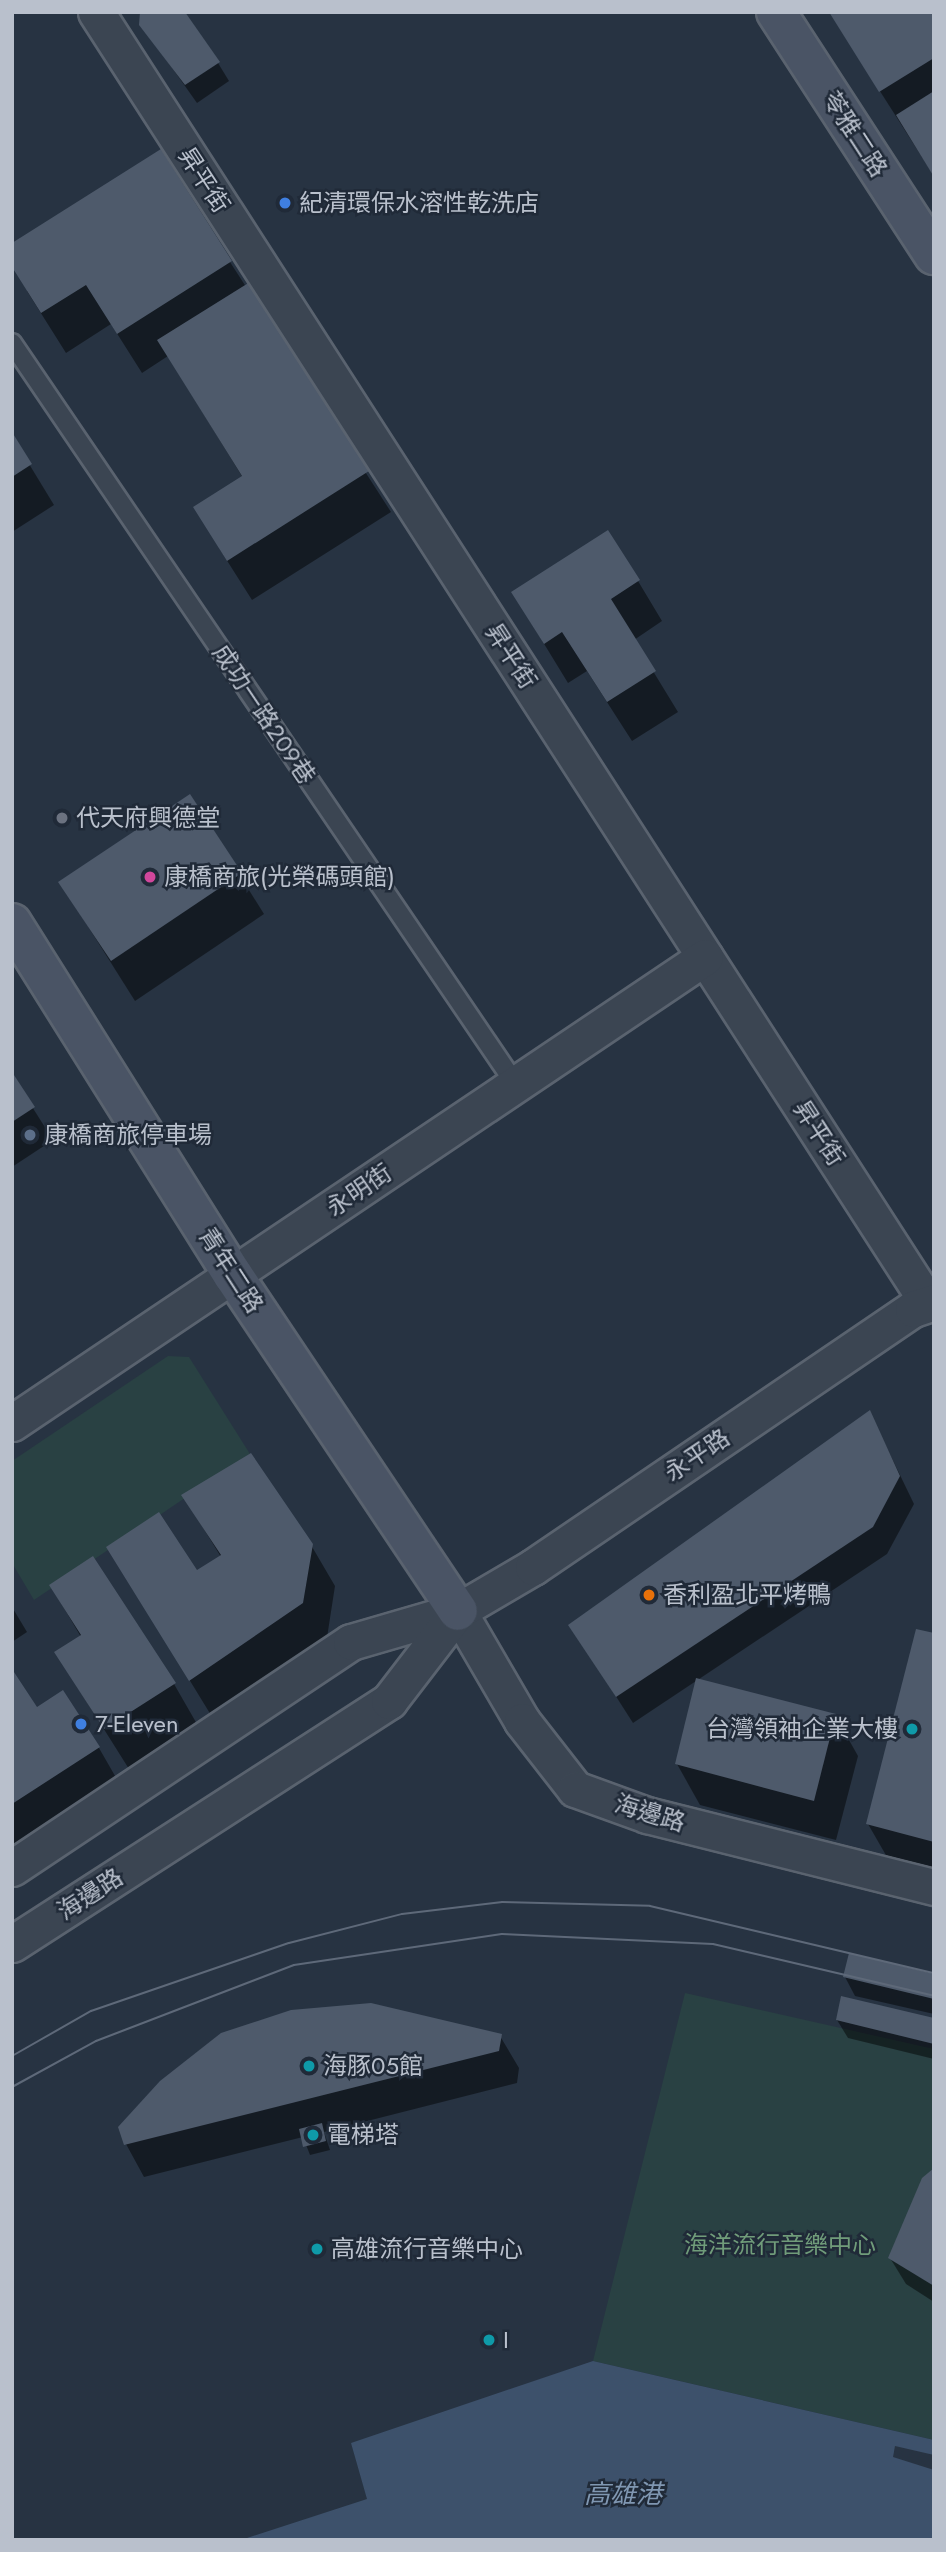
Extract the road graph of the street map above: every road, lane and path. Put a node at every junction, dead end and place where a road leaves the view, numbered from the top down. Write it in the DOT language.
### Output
graph roads {
  1 [pos="96,12"];
  2 [pos="776,12"];
  3 [pos="934,255"];
  4 [pos="12,343"];
  5 [pos="12,923"];
  6 [pos="705,957"];
  7 [pos="516,1085"];
  8 [pos="233,1275"];
  9 [pos="931,1295"];
  10 [pos="12,1423"];
  11 [pos="458,1611"];
  12 [pos="12,1868"];
  13 [pos="934,1888"];
  14 [pos="12,1944"];
  1 -- 6 [label="street, 昇平街"];
  2 -- 3 [label="street, 苓雅二路"];
  4 -- 7 [label="lane, 成功一路209巷"];
  5 -- 8 [label="street, 青年二路"];
  6 -- 7 [label="street, 永明街"];
  6 -- 9 [label="street, 昇平街"];
  7 -- 8 [label="street, 永明街"];
  8 -- 10 [label="street, 永明街"];
  8 -- 11 [label="street, 青年二路"];
  9 -- 11 [label="street, 永平路"];
  11 -- 12 [label="street"];
  11 -- 13 [label="street, 海邊路"];
  11 -- 14 [label="street, 海邊路"];
}
